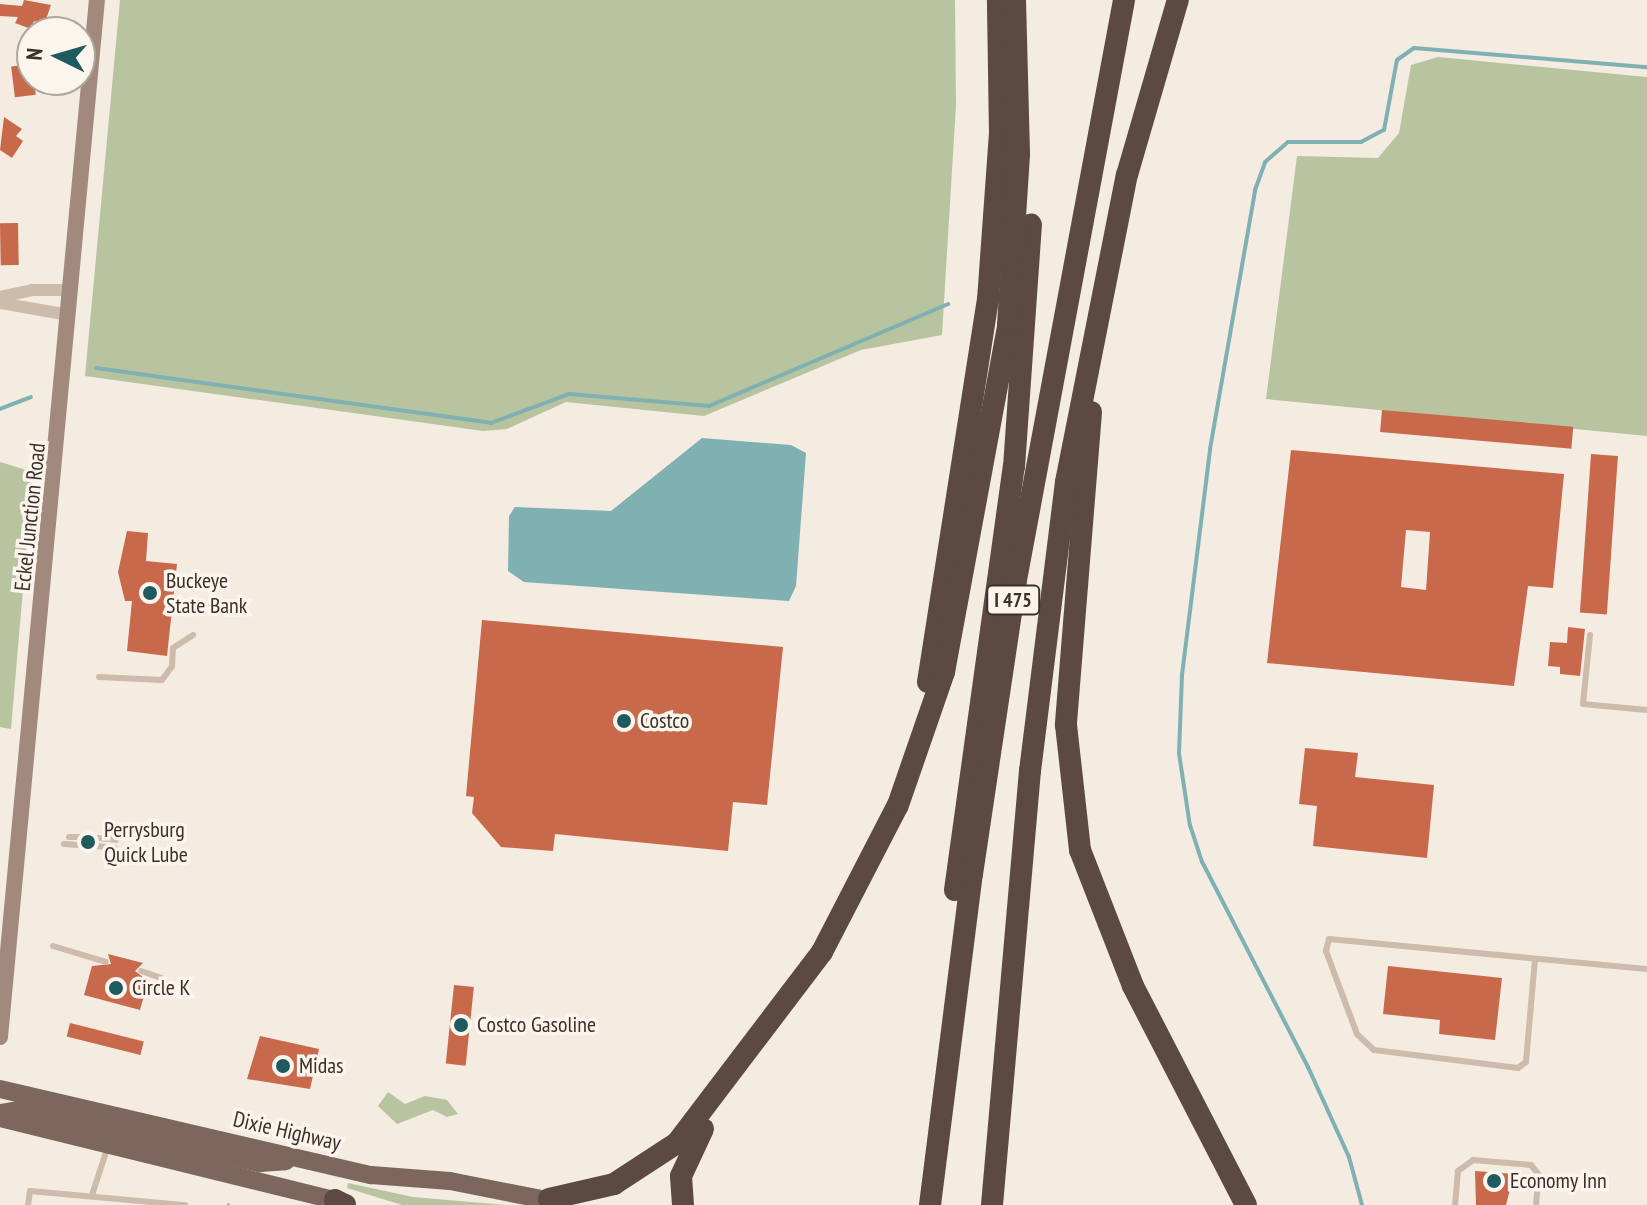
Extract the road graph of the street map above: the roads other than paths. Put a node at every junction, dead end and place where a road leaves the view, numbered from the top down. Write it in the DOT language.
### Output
graph roads {
  1 [pos="97,0"];
  2 [pos="998,0"];
  3 [pos="1015,0"];
  4 [pos="1025,0"];
  5 [pos="1124,0"];
  6 [pos="1178,0"];
  7 [pos="1102,287"];
  8 [pos="71,290"];
  9 [pos="0,297"];
  10 [pos="0,303"];
  11 [pos="69,315"];
  12 [pos="193,635"];
  13 [pos="1590,635"];
  14 [pos="99,677"];
  15 [pos="1647,710"];
  16 [pos="918,749"];
  17 [pos="69,837"];
  18 [pos="97,842"];
  19 [pos="64,844"];
  20 [pos="116,844"];
  21 [pos="1107,929"];
  22 [pos="53,946"];
  23 [pos="1535,959"];
  24 [pos="106,962"];
  25 [pos="1647,969"];
  26 [pos="141,971"];
  27 [pos="161,978"];
  28 [pos="762,1032"];
  29 [pos="0,1037"];
  30 [pos="0,1089"];
  31 [pos="0,1116"];
  32 [pos="109,1144"];
  33 [pos="305,1160"];
  34 [pos="92,1195"];
  35 [pos="131,1201"];
  36 [pos="557,1202"];
  37 [pos="344,1203"];
  38 [pos="28,1205"];
  39 [pos="184,1205"];
  40 [pos="683,1205"];
  41 [pos="928,1205"];
  42 [pos="992,1205"];
  43 [pos="1230,1205"];
  44 [pos="1246,1205"];
  45 [pos="1455,1205"];
  46 [pos="1536,1205"];
  1 -- 8 [label="street, Eckel Junction Road"];
  2 -- 16 [label="highway"];
  3 -- 16 [label="highway"];
  4 -- 41 [label="highway"];
  5 -- 41 [label="highway, I 475"];
  6 -- 7 [label="highway, I 475"];
  7 -- 21 [label="highway"];
  7 -- 42 [label="highway, I 475"];
  8 -- 9 [label="street"];
  8 -- 11 [label="street, Eckel Junction Road"];
  10 -- 11 [label="street"];
  11 -- 29 [label="street, Eckel Junction Road"];
  12 -- 14 [label="lane"];
  13 -- 15 [label="lane"];
  16 -- 28 [label="highway"];
  17 -- 19 [label="lane"];
  18 -- 20 [label="lane"];
  21 -- 43 [label="highway"];
  21 -- 44 [label="highway"];
  22 -- 24 [label="lane"];
  23 -- 23 [label="lane"];
  23 -- 25 [label="lane"];
  26 -- 27 [label="lane"];
  28 -- 36 [label="highway"];
  28 -- 40 [label="highway"];
  30 -- 33 [label="main road, Dixie Highway"];
  31 -- 32 [label="main road"];
  31 -- 33 [label="main road"];
  32 -- 34 [label="lane"];
  32 -- 37 [label="main road"];
  33 -- 36 [label="main road, Dixie Highway"];
  34 -- 35 [label="lane"];
  34 -- 38 [label="lane"];
  35 -- 39 [label="lane"];
  45 -- 46 [label="lane"];
}
